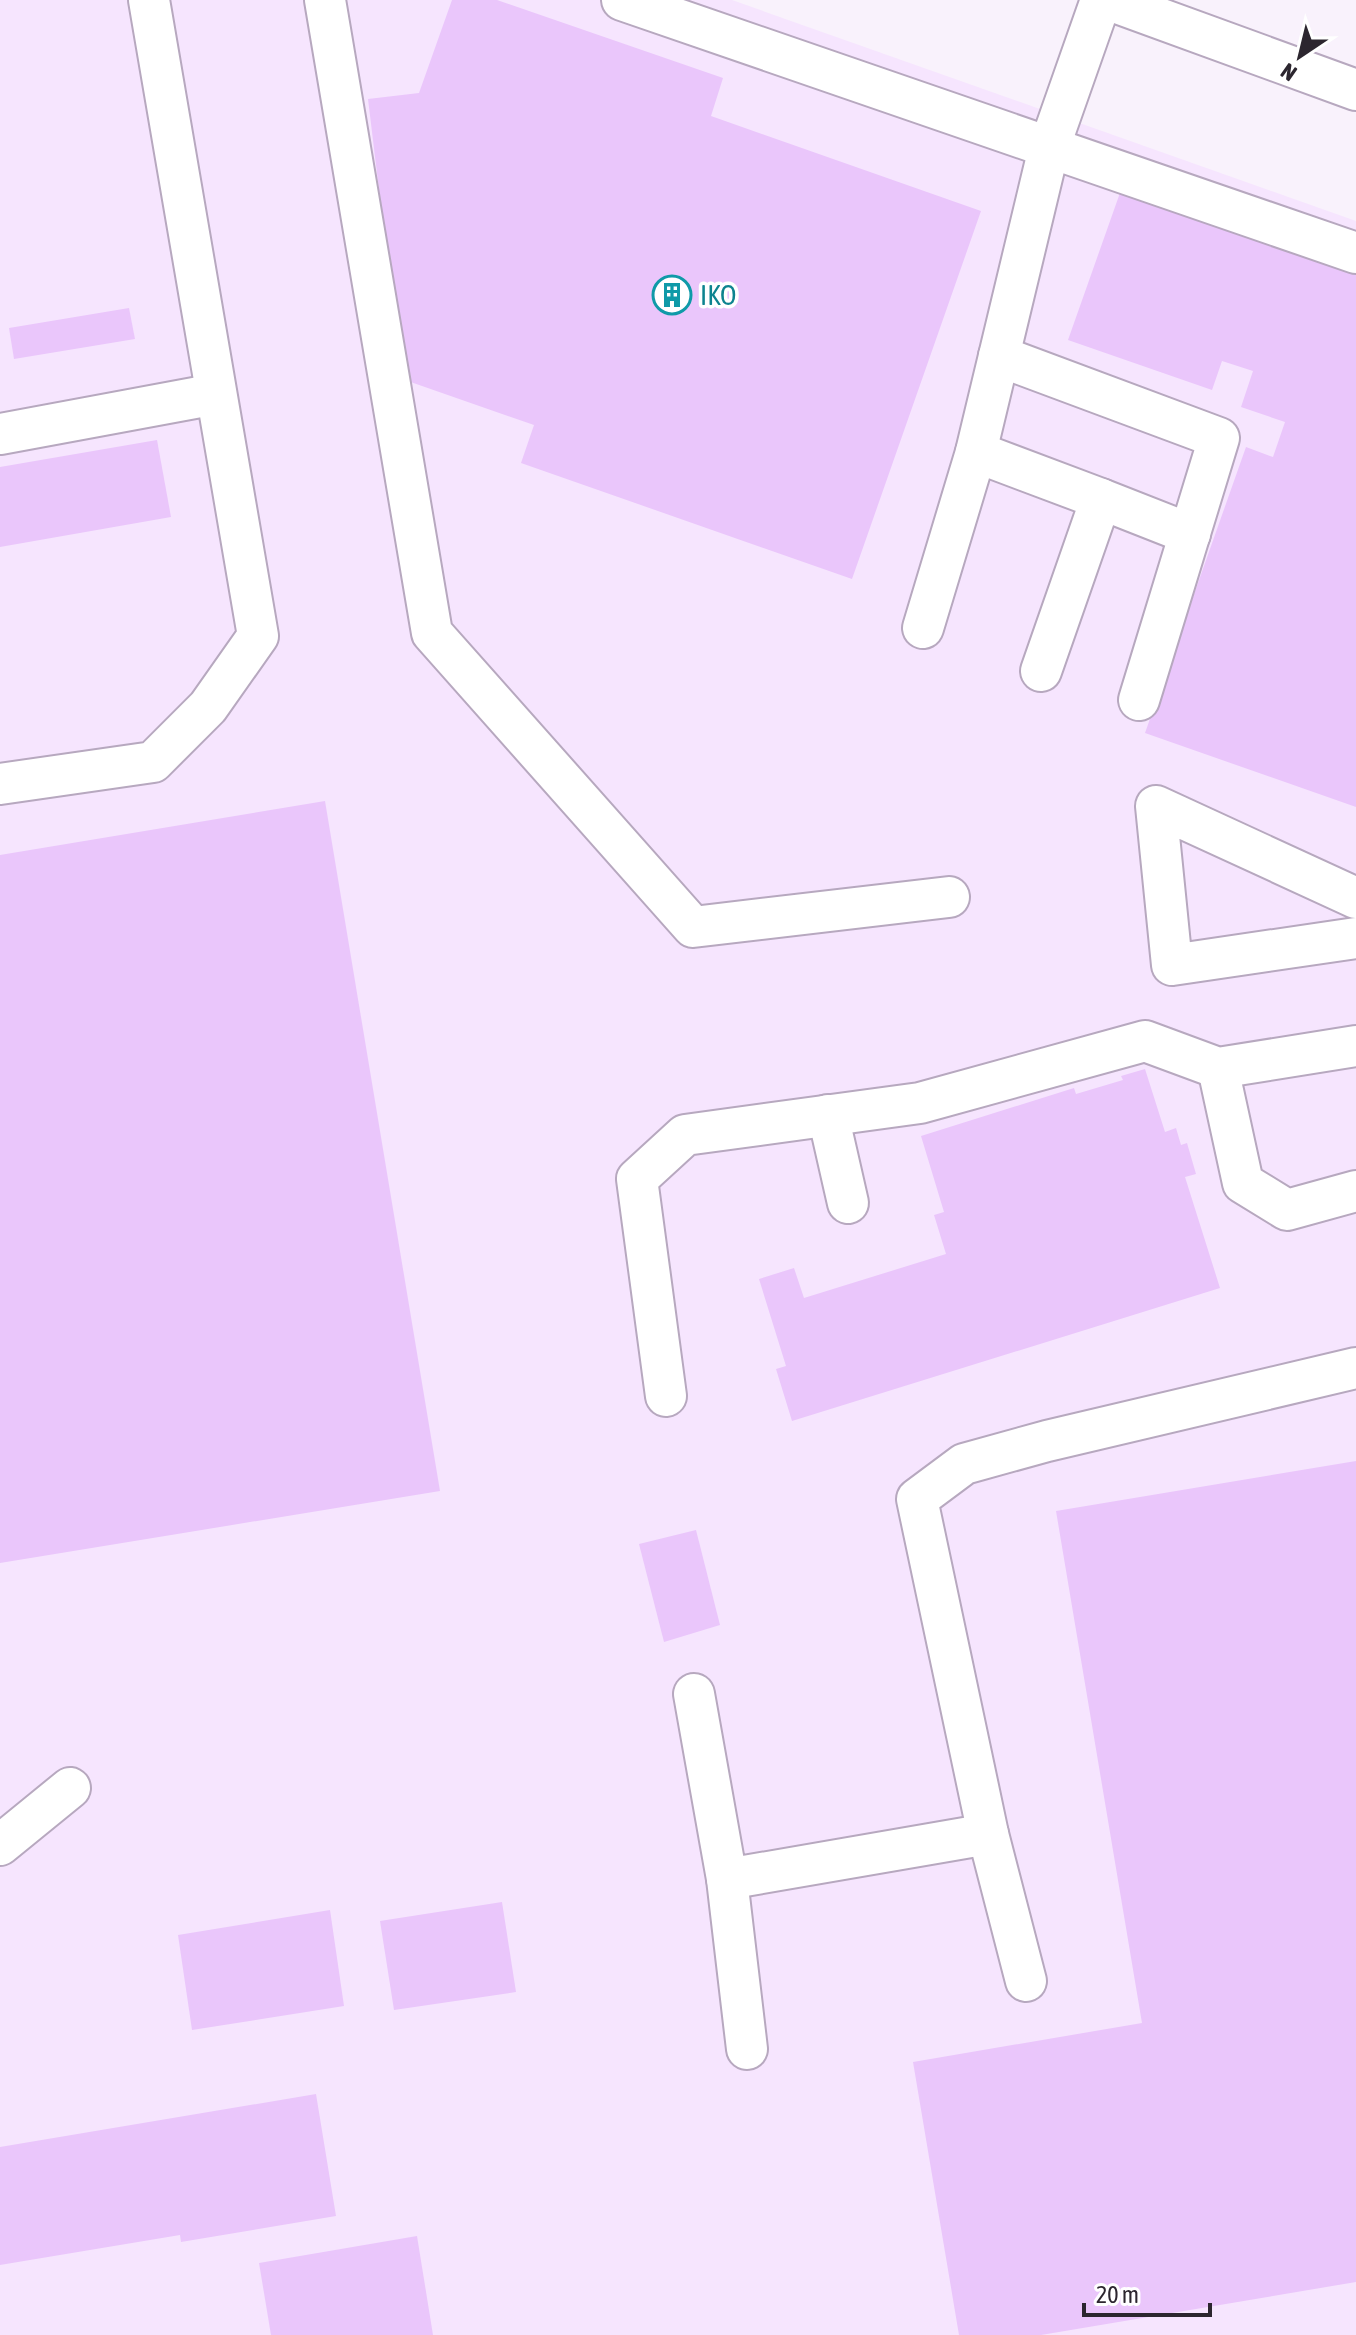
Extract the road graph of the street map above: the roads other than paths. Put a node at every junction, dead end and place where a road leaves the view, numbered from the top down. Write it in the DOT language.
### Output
graph roads {
  1 [pos="149,0"];
  2 [pos="325,0"];
  3 [pos="622,0"];
  4 [pos="1101,0"];
  5 [pos="1109,0"];
  6 [pos="1356,90"];
  7 [pos="1049,148"];
  8 [pos="1356,253"];
  9 [pos="999,356"];
  10 [pos="216,394"];
  11 [pos="0,434"];
  12 [pos="976,452"];
  13 [pos="1101,499"];
  14 [pos="1190,534"];
  15 [pos="923,628"];
  16 [pos="1041,671"];
  17 [pos="1139,700"];
  18 [pos="0,784"];
  19 [pos="949,897"];
  20 [pos="1356,898"];
  21 [pos="1356,938"];
  22 [pos="1356,1046"];
  23 [pos="1218,1068"];
  24 [pos="828,1115"];
  25 [pos="1356,1191"];
  26 [pos="848,1203"];
  27 [pos="1356,1368"];
  28 [pos="666,1396"];
  29 [pos="694,1694"];
  30 [pos="70,1788"];
  31 [pos="988,1834"];
  32 [pos="0,1845"];
  33 [pos="727,1879"];
  34 [pos="1026,1981"];
  35 [pos="747,2049"];
  1 -- 10 [label="street"];
  2 -- 19 [label="street"];
  3 -- 7 [label="street"];
  4 -- 7 [label="street"];
  5 -- 6 [label="street"];
  7 -- 8 [label="street"];
  7 -- 9 [label="street"];
  9 -- 12 [label="street"];
  9 -- 14 [label="street"];
  10 -- 11 [label="street"];
  10 -- 18 [label="street"];
  12 -- 13 [label="street"];
  12 -- 15 [label="street"];
  13 -- 14 [label="street"];
  13 -- 16 [label="street"];
  14 -- 17 [label="street"];
  20 -- 21 [label="street"];
  22 -- 23 [label="street"];
  23 -- 24 [label="street"];
  23 -- 25 [label="street"];
  24 -- 26 [label="street"];
  24 -- 28 [label="street"];
  27 -- 31 [label="street"];
  29 -- 33 [label="street"];
  30 -- 32 [label="street"];
  31 -- 33 [label="street"];
  31 -- 34 [label="street"];
  33 -- 35 [label="street"];
}
